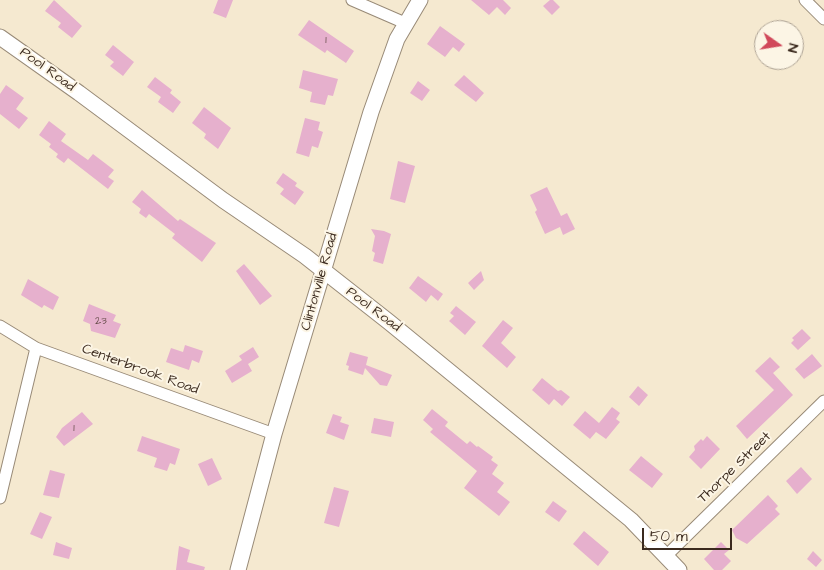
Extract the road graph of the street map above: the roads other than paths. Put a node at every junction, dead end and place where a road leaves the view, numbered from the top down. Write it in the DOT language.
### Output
graph roads {
  1 [pos="352,0"];
  2 [pos="420,0"];
  3 [pos="805,0"];
  4 [pos="824,19"];
  5 [pos="405,23"];
  6 [pos="0,37"];
  7 [pos="323,271"];
  8 [pos="0,326"];
  9 [pos="36,348"];
  10 [pos="824,401"];
  11 [pos="274,434"];
  12 [pos="0,498"];
  13 [pos="667,555"];
  14 [pos="238,570"];
  15 [pos="679,570"];
  1 -- 5 [label="street"];
  2 -- 5 [label="street, Clintonville Road"];
  3 -- 4 [label="street"];
  5 -- 7 [label="street, Clintonville Road"];
  6 -- 7 [label="street, Pool Road"];
  7 -- 11 [label="street, Clintonville Road"];
  7 -- 13 [label="street, Pool Road"];
  8 -- 9 [label="street, Centerbrook Road"];
  9 -- 11 [label="street, Centerbrook Road"];
  9 -- 12 [label="street"];
  10 -- 13 [label="street, Thorpe Street"];
  11 -- 14 [label="street, Clintonville Road"];
  13 -- 15 [label="street, Pool Road"];
}
